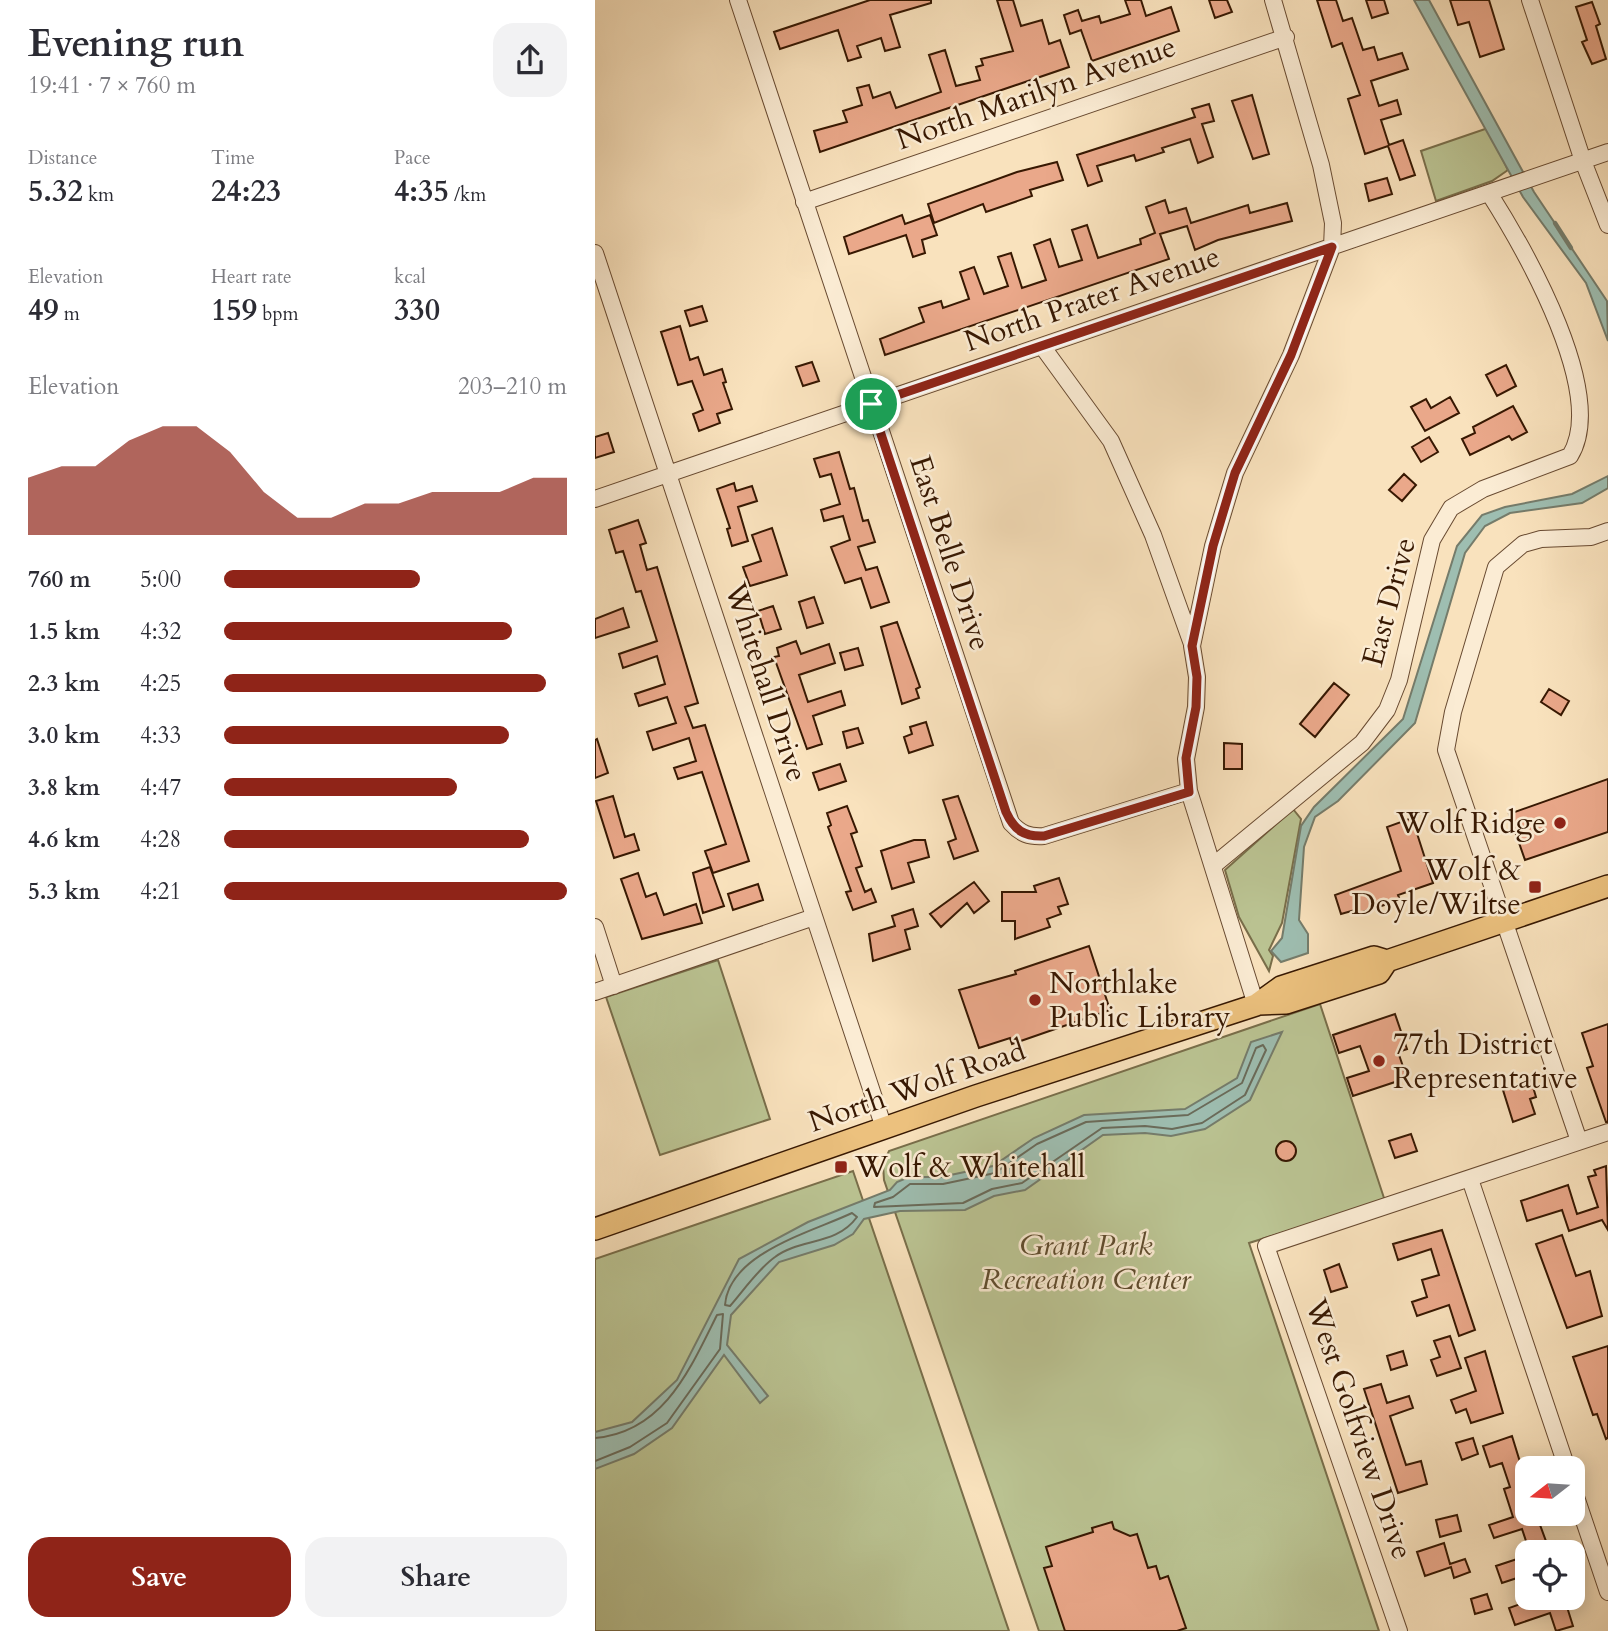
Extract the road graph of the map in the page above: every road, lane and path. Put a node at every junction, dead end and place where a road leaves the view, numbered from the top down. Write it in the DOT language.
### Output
graph roads {
  1 [pos="738,0"];
  2 [pos="1273,0"];
  3 [pos="1530,0"];
  4 [pos="1286,37"];
  5 [pos="1608,152"];
  6 [pos="1583,161"];
  7 [pos="1489,193"];
  8 [pos="804,202"];
  9 [pos="1608,225"];
  10 [pos="1332,247"];
  11 [pos="595,253"];
  12 [pos="1566,298"];
  13 [pos="1042,346"];
  14 [pos="871,404"];
  15 [pos="1599,428"];
  16 [pos="669,474"];
  17 [pos="595,499"];
  18 [pos="1608,531"];
  19 [pos="1192,646"];
  20 [pos="1189,792"];
  21 [pos="1214,865"];
  22 [pos="1608,886"];
  23 [pos="814,917"];
  24 [pos="1505,923"];
  25 [pos="595,927"];
  26 [pos="614,986"];
  27 [pos="595,992"];
  28 [pos="1258,1004"];
  29 [pos="884,1128"];
  30 [pos="1608,1132"];
  31 [pos="1579,1141"];
  32 [pos="1470,1179"];
  33 [pos="595,1229"];
  34 [pos="1563,1456"];
  35 [pos="1585,1524"];
  36 [pos="1608,1592"];
  37 [pos="1399,1631"];
  1 -- 8 [label="street, East Belle Drive"];
  2 -- 4 [label="street"];
  3 -- 6 [label="street"];
  4 -- 8 [label="street, North Marilyn Avenue"];
  4 -- 10 [label="street"];
  5 -- 6 [label="street, North Prater Avenue"];
  6 -- 7 [label="street, North Prater Avenue"];
  6 -- 9 [label="street"];
  7 -- 10 [label="street, North Prater Avenue"];
  7 -- 12 [label="street"];
  8 -- 14 [label="street, East Belle Drive"];
  10 -- 13 [label="street, North Prater Avenue"];
  10 -- 19 [label="street"];
  11 -- 16 [label="street, Whitehall Drive"];
  13 -- 14 [label="street, North Prater Avenue"];
  13 -- 19 [label="street"];
  14 -- 16 [label="street, North Prater Avenue"];
  14 -- 20 [label="street, East Belle Drive"];
  15 -- 21 [label="street, East Drive"];
  16 -- 17 [label="street, North Prater Avenue"];
  16 -- 23 [label="street, Whitehall Drive"];
  18 -- 24 [label="street"];
  19 -- 20 [label="street"];
  20 -- 21 [label="street"];
  21 -- 28 [label="street"];
  22 -- 24 [label="main road, North Wolf Road"];
  23 -- 26 [label="street"];
  23 -- 29 [label="street, Whitehall Drive"];
  24 -- 28 [label="main road, North Wolf Road"];
  24 -- 31 [label="street"];
  25 -- 26 [label="street"];
  26 -- 27 [label="street"];
  28 -- 29 [label="main road, North Wolf Road"];
  29 -- 33 [label="main road, North Wolf Road"];
  30 -- 31 [label="street"];
  31 -- 32 [label="street"];
  32 -- 34 [label="street"];
  32 -- 37 [label="street, West Golfview Drive"];
  35 -- 36 [label="street"];
}
